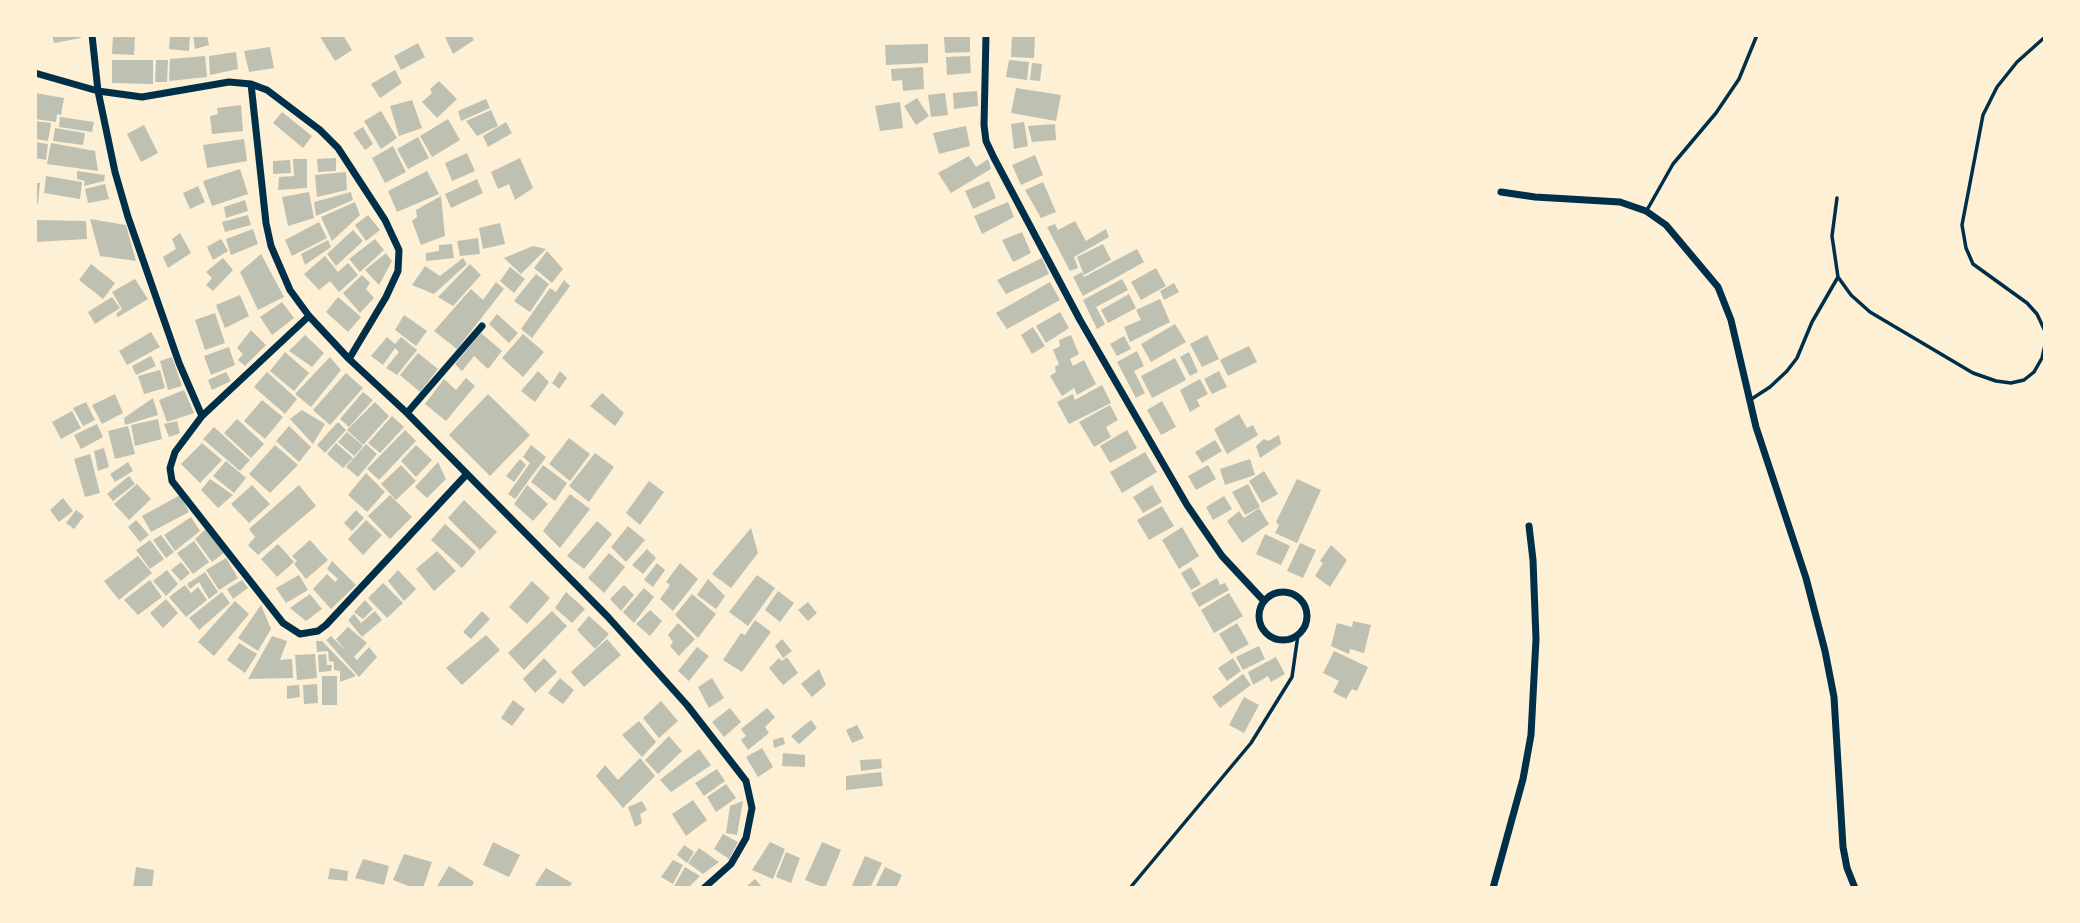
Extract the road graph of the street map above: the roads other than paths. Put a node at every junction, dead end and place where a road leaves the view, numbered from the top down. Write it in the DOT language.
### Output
graph roads {
  1 [pos="92,35"];
  2 [pos="986,35"];
  3 [pos="1757,35"];
  4 [pos="2045,37"];
  5 [pos="35,74"];
  6 [pos="251,84"];
  7 [pos="98,91"];
  8 [pos="1501,192"];
  9 [pos="1836,198"];
  10 [pos="1646,211"];
  11 [pos="1838,277"];
  12 [pos="309,316"];
  13 [pos="482,326"];
  14 [pos="2045,331"];
  15 [pos="2045,345"];
  16 [pos="349,359"];
  17 [pos="1749,400"];
  18 [pos="407,413"];
  19 [pos="202,416"];
  20 [pos="466,475"];
  21 [pos="1530,526"];
  22 [pos="1264,601"];
  23 [pos="704,888"];
  24 [pos="1493,888"];
  25 [pos="1855,888"];
  1 -- 7 [label="street"];
  2 -- 22 [label="street"];
  3 -- 10 [label="lane"];
  4 -- 14 [label="lane"];
  5 -- 7 [label="street"];
  6 -- 7 [label="street"];
  6 -- 12 [label="street"];
  6 -- 16 [label="street"];
  7 -- 19 [label="street"];
  8 -- 10 [label="street"];
  9 -- 11 [label="lane"];
  10 -- 17 [label="street"];
  11 -- 15 [label="lane"];
  11 -- 17 [label="lane"];
  12 -- 16 [label="street"];
  12 -- 19 [label="street"];
  13 -- 18 [label="street"];
  16 -- 18 [label="street"];
  17 -- 25 [label="street"];
  18 -- 20 [label="street"];
  19 -- 20 [label="street"];
  20 -- 23 [label="street"];
  21 -- 24 [label="street"];
  22 -- 22 [label="street"];
}
